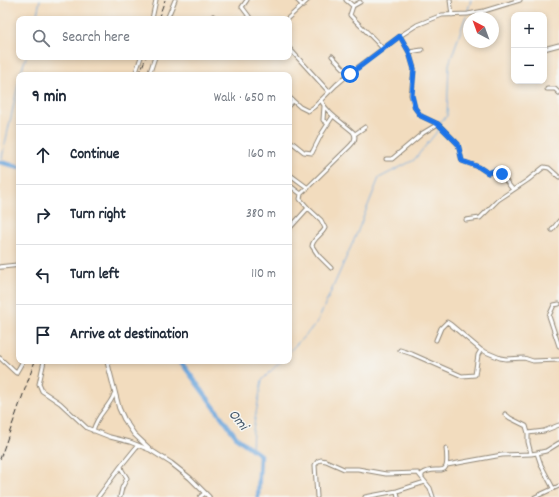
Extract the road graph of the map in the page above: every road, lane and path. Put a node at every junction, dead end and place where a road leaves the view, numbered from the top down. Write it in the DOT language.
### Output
graph roads {
  1 [pos="156,0"];
  2 [pos="175,0"];
  3 [pos="247,0"];
  4 [pos="297,0"];
  5 [pos="308,0"];
  6 [pos="346,0"];
  7 [pos="450,0"];
  8 [pos="520,0"];
  9 [pos="360,2"];
  10 [pos="303,6"];
  11 [pos="353,6"];
  12 [pos="452,15"];
  13 [pos="153,16"];
  14 [pos="168,16"];
  15 [pos="249,16"];
  16 [pos="291,16"];
  17 [pos="400,36"];
  18 [pos="559,45"];
  19 [pos="547,48"];
  20 [pos="383,49"];
  21 [pos="422,50"];
  22 [pos="292,51"];
  23 [pos="409,52"];
  24 [pos="332,56"];
  25 [pos="140,60"];
  26 [pos="154,60"];
  27 [pos="136,72"];
  28 [pos="150,72"];
  29 [pos="350,74"];
  30 [pos="547,89"];
  31 [pos="329,92"];
  32 [pos="559,93"];
  33 [pos="320,100"];
  34 [pos="293,101"];
  35 [pos="324,106"];
  36 [pos="334,116"];
  37 [pos="328,124"];
  38 [pos="438,124"];
  39 [pos="365,127"];
  40 [pos="355,134"];
  41 [pos="292,142"];
  42 [pos="386,159"];
  43 [pos="292,176"];
  44 [pos="559,177"];
  45 [pos="292,188"];
  46 [pos="308,188"];
  47 [pos="513,190"];
  48 [pos="301,194"];
  49 [pos="308,208"];
  50 [pos="466,220"];
  51 [pos="559,221"];
  52 [pos="292,226"];
  53 [pos="552,230"];
  54 [pos="16,265"];
  55 [pos="0,267"];
  56 [pos="331,268"];
  57 [pos="559,304"];
  58 [pos="436,340"];
  59 [pos="559,346"];
  60 [pos="400,350"];
  61 [pos="482,350"];
  62 [pos="0,359"];
  63 [pos="559,360"];
  64 [pos="21,364"];
  65 [pos="43,364"];
  66 [pos="108,364"];
  67 [pos="114,394"];
  68 [pos="505,414"];
  69 [pos="559,425"];
  70 [pos="93,431"];
  71 [pos="528,434"];
  72 [pos="559,443"];
  73 [pos="138,445"];
  74 [pos="446,448"];
  75 [pos="152,451"];
  76 [pos="537,453"];
  77 [pos="531,454"];
  78 [pos="447,465"];
  79 [pos="121,466"];
  80 [pos="422,476"];
  81 [pos="425,482"];
  82 [pos="559,486"];
  83 [pos="553,488"];
  84 [pos="397,491"];
  85 [pos="205,493"];
  86 [pos="98,497"];
  87 [pos="120,497"];
  88 [pos="200,497"];
  89 [pos="209,497"];
  90 [pos="317,497"];
  91 [pos="365,497"];
  92 [pos="398,497"];
  93 [pos="433,497"];
  94 [pos="535,497"];
  1 -- 13 [label="street"];
  2 -- 14 [label="street"];
  3 -- 15 [label="street"];
  4 -- 10 [label="street"];
  5 -- 10 [label="street"];
  6 -- 11 [label="street"];
  7 -- 12 [label="street"];
  8 -- 12 [label="street"];
  9 -- 11 [label="street"];
  10 -- 16 [label="street"];
  11 -- 20 [label="street"];
  12 -- 17 [label="street"];
  17 -- 20 [label="street"];
  17 -- 23 [label="street"];
  18 -- 19 [label="street"];
  20 -- 29 [label="street"];
  21 -- 23 [label="street"];
  22 -- 31 [label="street"];
  23 -- 38 [label="street"];
  24 -- 29 [label="street"];
  25 -- 27 [label="street"];
  26 -- 28 [label="street"];
  29 -- 31 [label="street"];
  30 -- 32 [label="street"];
  31 -- 33 [label="street"];
  33 -- 34 [label="street"];
  33 -- 35 [label="street"];
  35 -- 36 [label="street"];
  35 -- 37 [label="street"];
  36 -- 37 [label="street"];
  36 -- 40 [label="street"];
  37 -- 41 [label="street"];
  38 -- 42 [label="street"];
  38 -- 47 [label="street"];
  39 -- 40 [label="street"];
  40 -- 46 [label="street"];
  43 -- 46 [label="street"];
  44 -- 47 [label="street"];
  45 -- 48 [label="street"];
  46 -- 48 [label="street"];
  47 -- 50 [label="street"];
  48 -- 49 [label="street"];
  49 -- 52 [label="street"];
  49 -- 56 [label="street"];
  51 -- 53 [label="street"];
  54 -- 55 [label="main road"];
  57 -- 59 [label="street"];
  58 -- 61 [label="street"];
  60 -- 61 [label="street"];
  61 -- 63 [label="street"];
  62 -- 64 [label="street"];
  65 -- 70 [label="street"];
  66 -- 67 [label="main road"];
  67 -- 70 [label="street"];
  67 -- 75 [label="main road"];
  68 -- 71 [label="street"];
  69 -- 71 [label="street"];
  70 -- 73 [label="street"];
  71 -- 77 [label="street"];
  72 -- 76 [label="street"];
  73 -- 75 [label="street"];
  73 -- 79 [label="street"];
  74 -- 78 [label="street"];
  75 -- 85 [label="main road"];
  76 -- 77 [label="street"];
  76 -- 83 [label="street"];
  77 -- 78 [label="street"];
  78 -- 80 [label="street"];
  79 -- 86 [label="street"];
  79 -- 87 [label="street"];
  80 -- 81 [label="street"];
  80 -- 90 [label="street"];
  81 -- 84 [label="street"];
  81 -- 93 [label="street"];
  82 -- 83 [label="street"];
  83 -- 94 [label="street"];
  84 -- 91 [label="street"];
  84 -- 92 [label="street"];
  85 -- 88 [label="street"];
  85 -- 89 [label="main road"];
}
